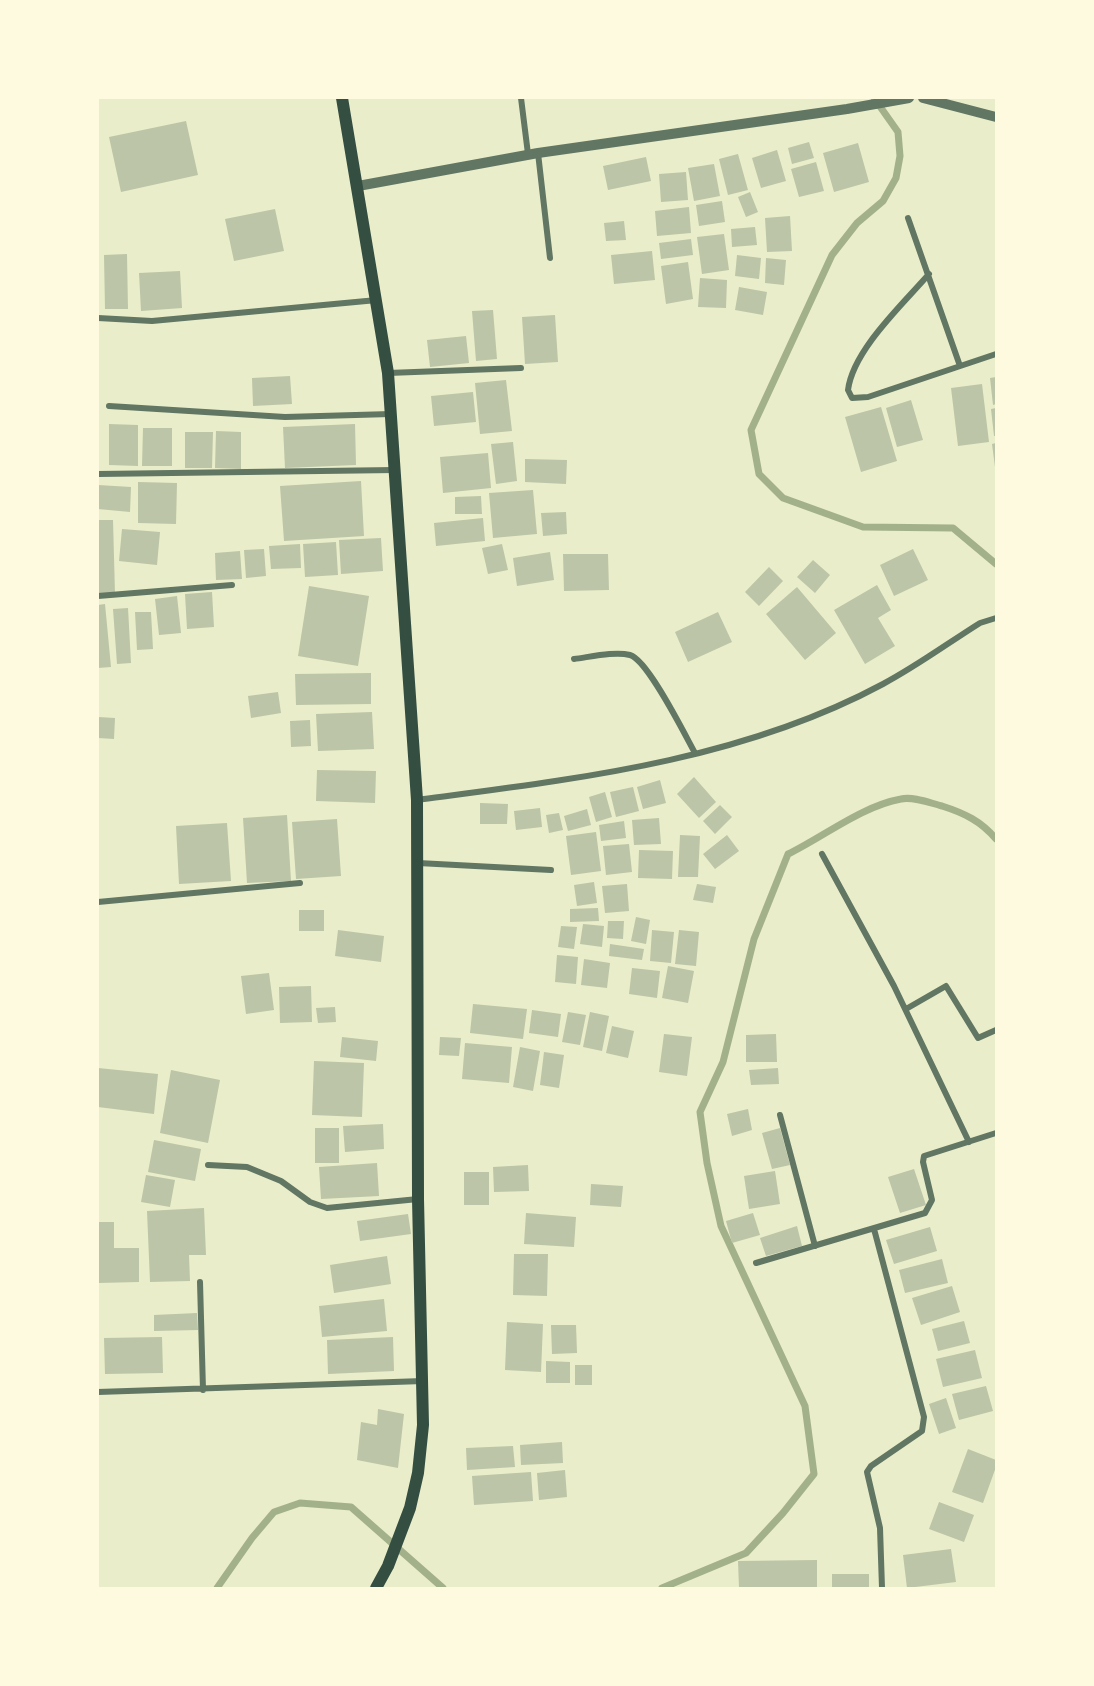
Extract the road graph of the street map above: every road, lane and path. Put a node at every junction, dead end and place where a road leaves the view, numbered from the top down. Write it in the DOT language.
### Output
graph roads {
  1 [pos="342,98"];
  2 [pos="521,98"];
  3 [pos="909,98"];
  4 [pos="923,98"];
  5 [pos="996,117"];
  6 [pos="533,153"];
  7 [pos="357,186"];
  8 [pos="908,218"];
  9 [pos="550,258"];
  10 [pos="929,274"];
  11 [pos="378,300"];
  12 [pos="98,318"];
  13 [pos="996,354"];
  14 [pos="960,366"];
  15 [pos="520,368"];
  16 [pos="388,373"];
  17 [pos="110,406"];
  18 [pos="391,414"];
  19 [pos="395,470"];
  20 [pos="98,474"];
  21 [pos="232,585"];
  22 [pos="98,596"];
  23 [pos="996,618"];
  24 [pos="574,658"];
  25 [pos="695,753"];
  26 [pos="417,800"];
  27 [pos="822,854"];
  28 [pos="417,863"];
  29 [pos="551,870"];
  30 [pos="300,883"];
  31 [pos="98,902"];
  32 [pos="906,1009"];
  33 [pos="996,1030"];
  34 [pos="780,1115"];
  35 [pos="996,1133"];
  36 [pos="969,1142"];
  37 [pos="208,1165"];
  38 [pos="418,1199"];
  39 [pos="874,1228"];
  40 [pos="814,1246"];
  41 [pos="756,1263"];
  42 [pos="200,1282"];
  43 [pos="424,1381"];
  44 [pos="203,1390"];
  45 [pos="98,1392"];
  46 [pos="376,1588"];
  47 [pos="882,1588"];
  1 -- 7 [label="main road"];
  2 -- 6 [label="street"];
  3 -- 6 [label="street"];
  4 -- 5 [label="street"];
  6 -- 7 [label="street"];
  6 -- 9 [label="street"];
  7 -- 11 [label="main road"];
  8 -- 10 [label="street"];
  10 -- 14 [label="street"];
  10 -- 14 [label="street"];
  11 -- 12 [label="street"];
  11 -- 16 [label="main road"];
  13 -- 14 [label="street"];
  15 -- 16 [label="street"];
  16 -- 18 [label="main road"];
  17 -- 18 [label="street"];
  18 -- 19 [label="main road"];
  19 -- 20 [label="street"];
  19 -- 26 [label="main road"];
  21 -- 22 [label="street"];
  23 -- 25 [label="street"];
  24 -- 25 [label="street"];
  25 -- 26 [label="street"];
  26 -- 28 [label="main road"];
  27 -- 32 [label="street"];
  28 -- 29 [label="street"];
  28 -- 38 [label="main road"];
  30 -- 31 [label="street"];
  32 -- 33 [label="street"];
  32 -- 36 [label="street"];
  34 -- 40 [label="street"];
  35 -- 36 [label="street"];
  36 -- 39 [label="street"];
  37 -- 38 [label="street"];
  38 -- 43 [label="main road"];
  39 -- 40 [label="street"];
  39 -- 47 [label="street"];
  40 -- 41 [label="street"];
  42 -- 44 [label="street"];
  43 -- 44 [label="street"];
  43 -- 46 [label="main road"];
  44 -- 45 [label="street"];
}
